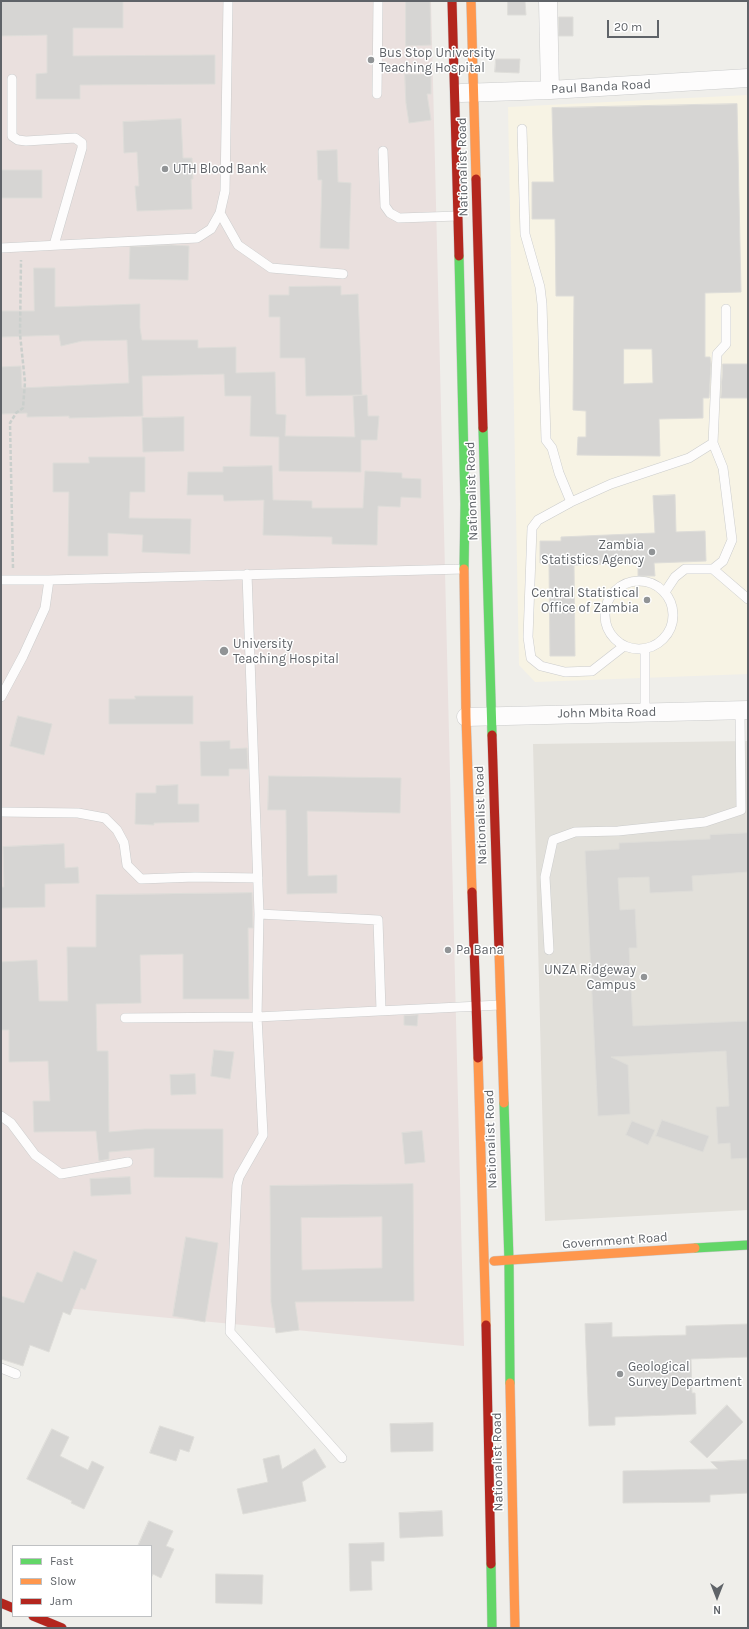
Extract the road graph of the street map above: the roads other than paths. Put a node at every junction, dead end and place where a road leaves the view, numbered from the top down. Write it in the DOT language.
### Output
graph roads {
  1 [pos="228,1"];
  2 [pos="378,1"];
  3 [pos="452,1"];
  4 [pos="471,1"];
  5 [pos="548,1"];
  6 [pos="748,78"];
  7 [pos="12,79"];
  8 [pos="550,90"];
  9 [pos="474,92"];
  10 [pos="377,94"];
  11 [pos="454,94"];
  12 [pos="522,129"];
  13 [pos="383,151"];
  14 [pos="220,213"];
  15 [pos="458,216"];
  16 [pos="54,245"];
  17 [pos="1,248"];
  18 [pos="343,274"];
  19 [pos="726,309"];
  20 [pos="714,443"];
  21 [pos="572,502"];
  22 [pos="464,569"];
  23 [pos="714,569"];
  24 [pos="247,574"];
  25 [pos="1,580"];
  26 [pos="49,580"];
  27 [pos="665,592"];
  28 [pos="748,599"];
  29 [pos="624,646"];
  30 [pos="645,650"];
  31 [pos="1,697"];
  32 [pos="744,710"];
  33 [pos="645,712"];
  34 [pos="491,716"];
  35 [pos="466,717"];
  36 [pos="744,809"];
  37 [pos="1,812"];
  38 [pos="258,878"];
  39 [pos="259,914"];
  40 [pos="549,950"];
  41 [pos="476,1005"];
  42 [pos="500,1005"];
  43 [pos="381,1010"];
  44 [pos="257,1017"];
  45 [pos="125,1018"];
  46 [pos="1,1116"];
  47 [pos="128,1162"];
  48 [pos="748,1245"];
  49 [pos="484,1261"];
  50 [pos="509,1261"];
  51 [pos="1,1368"];
  52 [pos="16,1374"];
  53 [pos="342,1458"];
  54 [pos="1,1603"];
  55 [pos="12,1608"];
  56 [pos="35,1617"];
  57 [pos="62,1628"];
  58 [pos="492,1628"];
  59 [pos="515,1628"];
  1 -- 14 [label="lane"];
  2 -- 10 [label="lane"];
  3 -- 11 [label="main road, Nationalist Road"];
  4 -- 9 [label="main road, Nationalist Road"];
  5 -- 8 [label="street"];
  6 -- 8 [label="street, Paul Banda Road"];
  7 -- 16 [label="lane"];
  8 -- 9 [label="street, Paul Banda Road"];
  9 -- 11 [label="street, Paul Banda Road"];
  9 -- 34 [label="main road, Nationalist Road"];
  11 -- 15 [label="main road, Nationalist Road"];
  12 -- 21 [label="lane"];
  13 -- 15 [label="lane"];
  14 -- 16 [label="lane"];
  14 -- 18 [label="lane"];
  15 -- 22 [label="main road, Nationalist Road"];
  16 -- 17 [label="lane"];
  19 -- 20 [label="lane"];
  20 -- 21 [label="lane"];
  20 -- 23 [label="lane"];
  21 -- 29 [label="lane"];
  22 -- 24 [label="lane"];
  22 -- 35 [label="main road, Nationalist Road"];
  23 -- 27 [label="lane"];
  23 -- 28 [label="lane"];
  24 -- 26 [label="lane"];
  24 -- 38 [label="lane"];
  25 -- 26 [label="lane"];
  26 -- 31 [label="lane"];
  27 -- 29 [label="lane"];
  27 -- 30 [label="lane"];
  29 -- 30 [label="lane"];
  30 -- 33 [label="lane"];
  32 -- 33 [label="street, John Mbita Road"];
  32 -- 36 [label="lane"];
  33 -- 34 [label="street, John Mbita Road"];
  34 -- 35 [label="street, John Mbita Road"];
  34 -- 42 [label="main road, Nationalist Road"];
  35 -- 41 [label="main road, Nationalist Road"];
  36 -- 40 [label="lane"];
  37 -- 38 [label="lane"];
  38 -- 39 [label="lane"];
  39 -- 43 [label="lane"];
  39 -- 44 [label="lane"];
  41 -- 42 [label="lane"];
  41 -- 43 [label="lane"];
  41 -- 49 [label="main road, Nationalist Road"];
  42 -- 50 [label="main road, Nationalist Road"];
  43 -- 44 [label="lane"];
  44 -- 45 [label="lane"];
  44 -- 53 [label="lane"];
  46 -- 47 [label="lane"];
  48 -- 50 [label="main road, Government Road"];
  49 -- 50 [label="main road, Government Road"];
  49 -- 58 [label="main road, Nationalist Road"];
  50 -- 59 [label="main road, Nationalist Road"];
  51 -- 52 [label="lane"];
  54 -- 55 [label="main road"];
  56 -- 57 [label="main road"];
}
